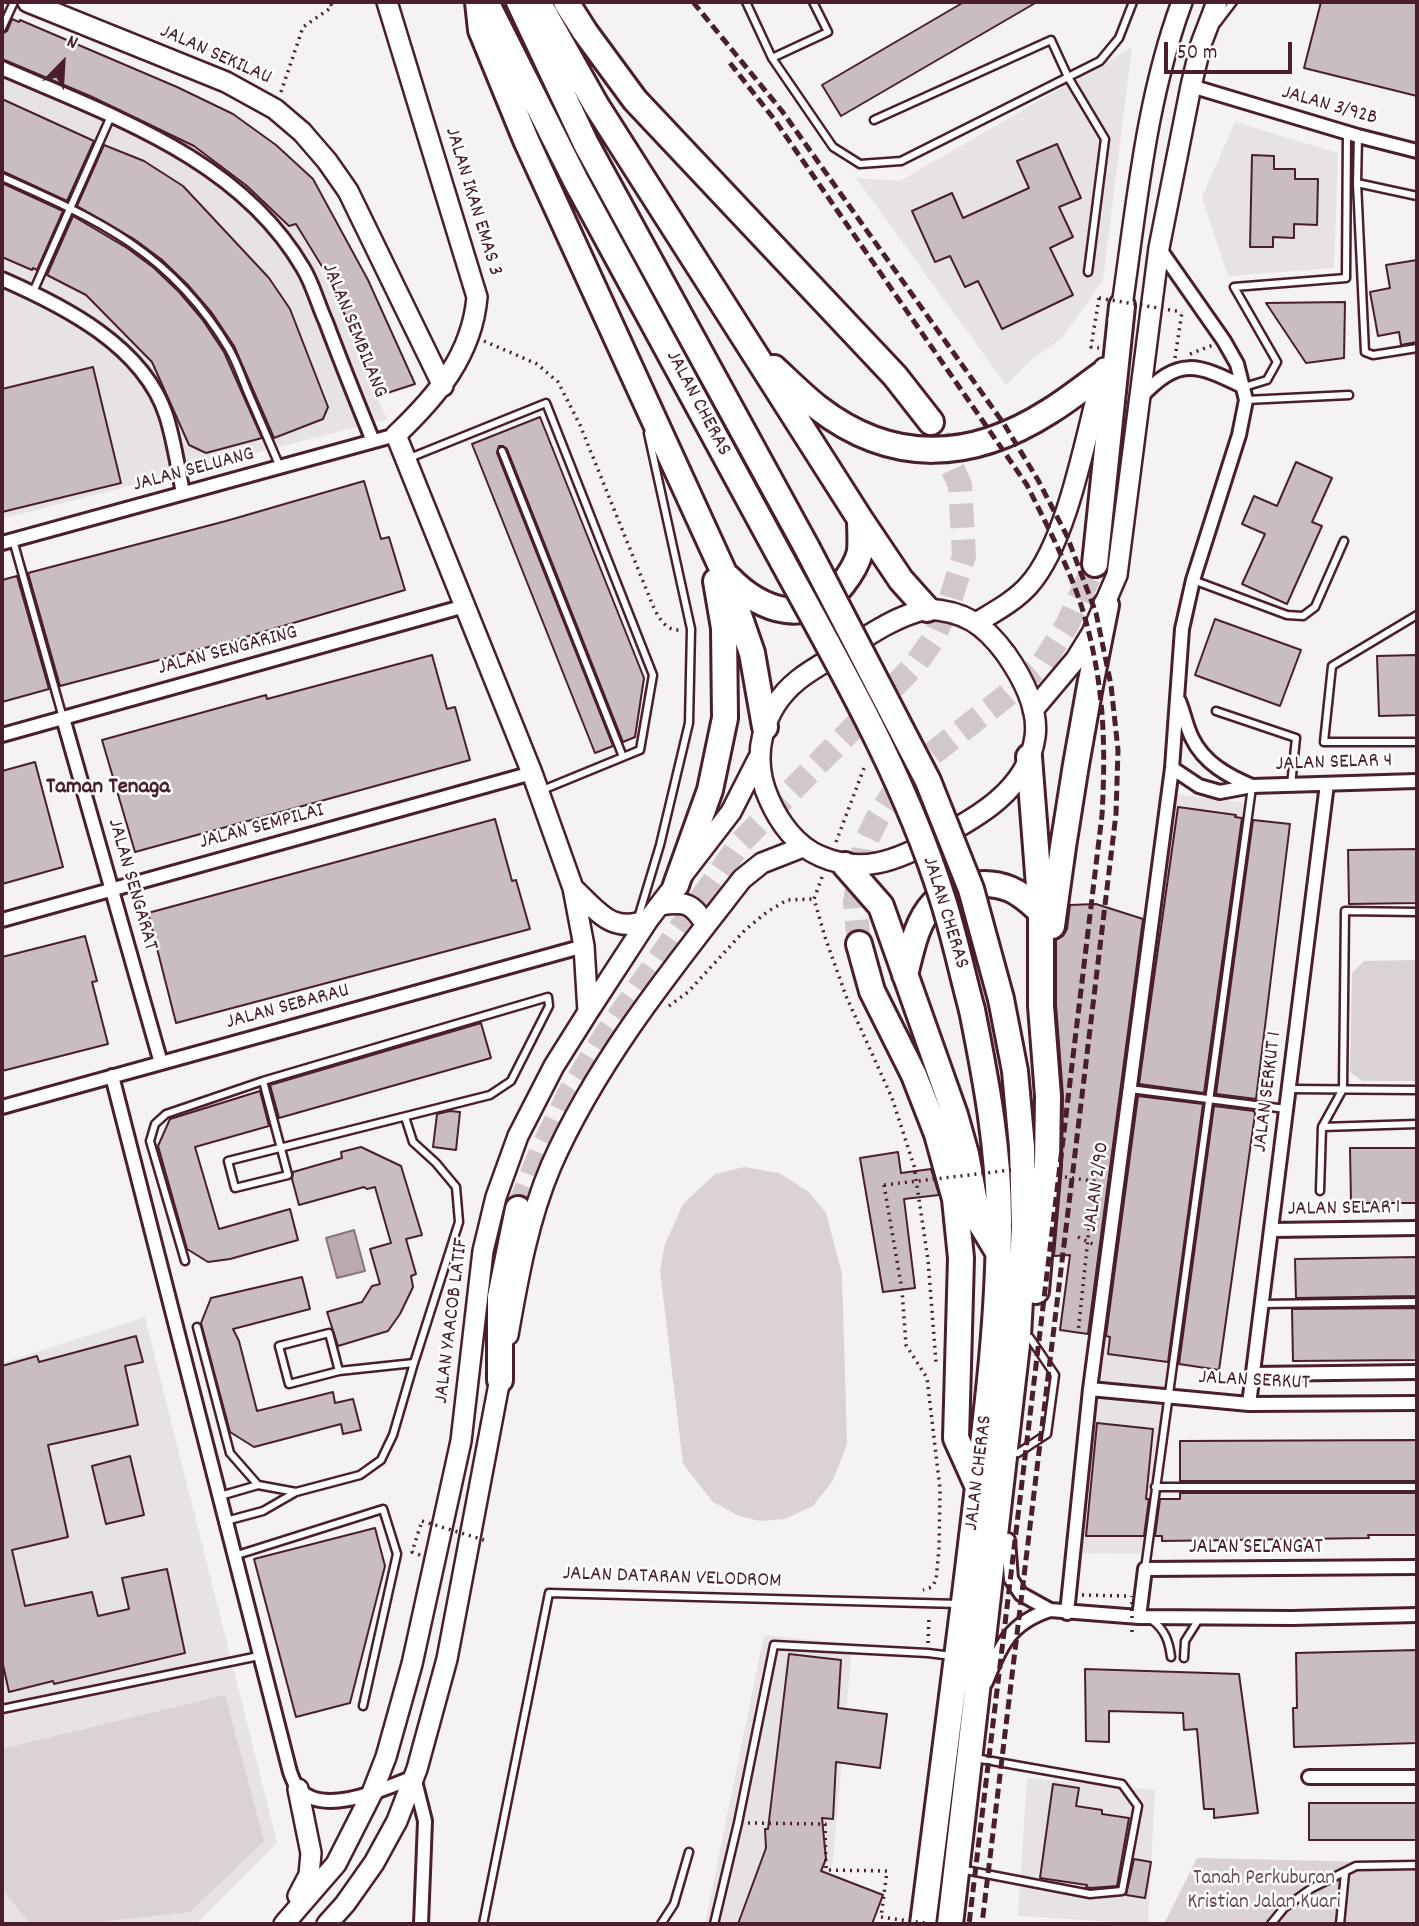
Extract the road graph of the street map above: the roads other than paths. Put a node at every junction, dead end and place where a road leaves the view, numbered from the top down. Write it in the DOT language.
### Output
graph roads {
  1 [pos="14,2"];
  2 [pos="28,2"];
  3 [pos="387,2"];
  4 [pos="478,2"];
  5 [pos="486,2"];
  6 [pos="519,2"];
  7 [pos="538,2"];
  8 [pos="566,2"];
  9 [pos="746,2"];
  10 [pos="813,2"];
  11 [pos="1133,2"];
  12 [pos="1182,2"];
  13 [pos="1217,2"];
  14 [pos="1233,2"];
  15 [pos="2,28"];
  16 [pos="1201,44"];
  17 [pos="772,58"];
  18 [pos="2,68"];
  19 [pos="1068,77"];
  20 [pos="1191,86"];
  21 [pos="111,116"];
  22 [pos="874,120"];
  23 [pos="1352,134"];
  24 [pos="1417,151"];
  25 [pos="2,177"];
  26 [pos="1357,183"];
  27 [pos="1417,196"];
  28 [pos="71,208"];
  29 [pos="1159,248"];
  30 [pos="1088,272"];
  31 [pos="2,279"];
  32 [pos="33,292"];
  33 [pos="1110,302"];
  34 [pos="746,341"];
  35 [pos="1417,348"];
  36 [pos="1102,374"];
  37 [pos="443,386"];
  38 [pos="640,389"];
  39 [pos="1245,393"];
  40 [pos="1349,395"];
  41 [pos="1139,400"];
  42 [pos="931,422"];
  43 [pos="396,435"];
  44 [pos="373,442"];
  45 [pos="502,451"];
  46 [pos="405,459"];
  47 [pos="280,467"];
  48 [pos="183,494"];
  49 [pos="860,519"];
  50 [pos="708,535"];
  51 [pos="7,541"];
  52 [pos="1344,541"];
  53 [pos="1095,564"];
  54 [pos="725,575"];
  55 [pos="1193,580"];
  56 [pos="1106,604"];
  57 [pos="465,606"];
  58 [pos="927,609"];
  59 [pos="1417,615"];
  60 [pos="976,623"];
  61 [pos="1177,696"];
  62 [pos="1033,710"];
  63 [pos="1216,711"];
  64 [pos="63,718"];
  65 [pos="765,727"];
  66 [pos="2,735"];
  67 [pos="1417,742"];
  68 [pos="623,757"];
  69 [pos="1029,757"];
  70 [pos="758,759"];
  71 [pos="1172,768"];
  72 [pos="1417,781"];
  73 [pos="535,782"];
  74 [pos="1327,784"];
  75 [pos="1291,785"];
  76 [pos="1252,786"];
  77 [pos="803,847"];
  78 [pos="840,853"];
  79 [pos="676,885"];
  80 [pos="573,888"];
  81 [pos="112,889"];
  82 [pos="1041,912"];
  83 [pos="1417,912"];
  84 [pos="2,920"];
  85 [pos="644,924"];
  86 [pos="706,925"];
  87 [pos="859,944"];
  88 [pos="584,946"];
  89 [pos="905,975"];
  90 [pos="1041,1006"];
  91 [pos="588,1012"];
  92 [pos="161,1063"];
  93 [pos="112,1076"];
  94 [pos="263,1081"];
  95 [pos="1289,1088"];
  96 [pos="1343,1088"];
  97 [pos="1130,1090"];
  98 [pos="1417,1090"];
  99 [pos="1209,1099"];
  100 [pos="2,1107"];
  101 [pos="1286,1109"];
  102 [pos="405,1117"];
  103 [pos="1417,1124"];
  104 [pos="1322,1127"];
  105 [pos="281,1147"];
  106 [pos="1320,1191"];
  107 [pos="518,1209"];
  108 [pos="1417,1228"];
  109 [pos="1271,1230"];
  110 [pos="998,1252"];
  111 [pos="186,1261"];
  112 [pos="1417,1302"];
  113 [pos="1261,1304"];
  114 [pos="197,1327"];
  115 [pos="414,1363"];
  116 [pos="339,1371"];
  117 [pos="1417,1372"];
  118 [pos="1253,1374"];
  119 [pos="500,1380"];
  120 [pos="1090,1388"];
  121 [pos="1168,1396"];
  122 [pos="1249,1404"];
  123 [pos="1417,1404"];
  124 [pos="258,1485"];
  125 [pos="1155,1487"];
  126 [pos="1417,1487"];
  127 [pos="978,1488"];
  128 [pos="296,1492"];
  129 [pos="219,1496"];
  130 [pos="225,1521"];
  131 [pos="1008,1540"];
  132 [pos="234,1556"];
  133 [pos="1417,1567"];
  134 [pos="1145,1569"];
  135 [pos="990,1583"];
  136 [pos="964,1605"];
  137 [pos="1050,1610"];
  138 [pos="1067,1613"];
  139 [pos="1417,1615"];
  140 [pos="1144,1617"];
  141 [pos="1200,1617"];
  142 [pos="259,1656"];
  143 [pos="957,1657"];
  144 [pos="1171,1657"];
  145 [pos="1184,1658"];
  146 [pos="976,1705"];
  147 [pos="363,1706"];
  148 [pos="2,1709"];
  149 [pos="970,1758"];
  150 [pos="414,1777"];
  151 [pos="1309,1777"];
  152 [pos="1417,1777"];
  153 [pos="298,1789"];
  154 [pos="372,1793"];
  155 [pos="689,1853"];
  156 [pos="1417,1865"];
  157 [pos="957,1869"];
  158 [pos="1345,1873"];
  159 [pos="283,1924"];
  160 [pos="327,1924"];
  161 [pos="421,1924"];
  162 [pos="483,1924"];
  163 [pos="662,1924"];
  164 [pos="714,1924"];
  165 [pos="923,1924"];
  166 [pos="950,1924"];
  167 [pos="1271,1924"];
  168 [pos="1340,1924"];
  1 -- 15 [label="lane"];
  2 -- 37 [label="main road, JALAN SEKILAU"];
  3 -- 37 [label="main road, JALAN IKAN EMAS 3"];
  4 -- 38 [label="highway"];
  5 -- 110 [label="highway, JALAN CHERAS, bridge"];
  6 -- 135 [label="highway, JALAN CHERAS, bridge"];
  7 -- 34 [label="highway"];
  8 -- 42 [label="highway"];
  9 -- 17 [label="lane"];
  10 -- 17 [label="lane"];
  11 -- 19 [label="lane"];
  12 -- 33 [label="main road"];
  13 -- 16 [label="main road"];
  14 -- 16 [label="lane"];
  16 -- 20 [label="main road"];
  17 -- 19 [label="lane"];
  18 -- 21 [label="street, JALAN SEMBILANG"];
  19 -- 22 [label="lane"];
  19 -- 30 [label="lane"];
  20 -- 23 [label="street, JALAN 3/92B"];
  20 -- 29 [label="main road"];
  21 -- 28 [label="lane"];
  21 -- 44 [label="street, JALAN SEMBILANG"];
  23 -- 24 [label="street, JALAN 3/92B"];
  23 -- 26 [label="lane"];
  23 -- 39 [label="lane"];
  25 -- 28 [label="lane"];
  26 -- 27 [label="lane"];
  26 -- 35 [label="lane"];
  28 -- 32 [label="lane"];
  28 -- 47 [label="lane"];
  29 -- 39 [label="street"];
  29 -- 41 [label="main road"];
  31 -- 32 [label="street"];
  32 -- 48 [label="street"];
  33 -- 36 [label="main road"];
  33 -- 53 [label="highway"];
  34 -- 36 [label="highway"];
  34 -- 49 [label="highway"];
  36 -- 60 [label="main road"];
  37 -- 43 [label="main road, JALAN IKAN EMAS 3"];
  38 -- 50 [label="highway"];
  38 -- 85 [label="lane"];
  39 -- 40 [label="lane"];
  39 -- 41 [label="street"];
  39 -- 55 [label="street, JALAN 2/90"];
  41 -- 56 [label="main road"];
  43 -- 44 [label="street, JALAN SELUANG"];
  43 -- 46 [label="main road"];
  44 -- 47 [label="street, JALAN SELUANG"];
  45 -- 68 [label="lane"];
  46 -- 57 [label="main road"];
  46 -- 68 [label="lane"];
  47 -- 48 [label="street, JALAN SELUANG"];
  48 -- 51 [label="street, JALAN SELUANG"];
  49 -- 54 [label="highway"];
  49 -- 58 [label="highway"];
  50 -- 54 [label="highway"];
  50 -- 79 [label="highway"];
  51 -- 64 [label="lane"];
  52 -- 55 [label="lane"];
  54 -- 65 [label="highway"];
  55 -- 61 [label="street, JALAN 2/90"];
  56 -- 62 [label="main road"];
  56 -- 90 [label="highway"];
  57 -- 64 [label="street, JALAN SENGARING"];
  57 -- 73 [label="main road"];
  58 -- 60 [label="main road"];
  58 -- 65 [label="main road"];
  59 -- 67 [label="lane"];
  60 -- 62 [label="main road"];
  61 -- 71 [label="street, JALAN 2/90"];
  61 -- 76 [label="street, JALAN SELAR 4"];
  62 -- 69 [label="main road"];
  63 -- 75 [label="lane"];
  64 -- 66 [label="street, JALAN SENGARING"];
  64 -- 81 [label="street, JALAN SENGARAT"];
  65 -- 70 [label="main road"];
  68 -- 73 [label="lane"];
  69 -- 78 [label="main road"];
  69 -- 82 [label="highway"];
  70 -- 77 [label="main road"];
  70 -- 79 [label="main road, JALAN YAACOB LATIF"];
  71 -- 76 [label="street, JALAN SELAR 4"];
  71 -- 97 [label="street, JALAN 2/90"];
  72 -- 74 [label="street, JALAN SELAR 4"];
  73 -- 80 [label="main road"];
  73 -- 81 [label="street, JALAN SEMPILAI"];
  74 -- 75 [label="street, JALAN SELAR 4"];
  74 -- 95 [label="street, JALAN SERKUT 1"];
  75 -- 76 [label="street, JALAN SELAR 4"];
  76 -- 99 [label="lane"];
  77 -- 78 [label="main road"];
  77 -- 86 [label="main road"];
  78 -- 89 [label="highway"];
  79 -- 85 [label="main road, JALAN YAACOB LATIF"];
  80 -- 85 [label="main road"];
  80 -- 88 [label="main road"];
  81 -- 84 [label="street, JALAN SEMPILAI"];
  81 -- 92 [label="street, JALAN SENGARAT"];
  82 -- 89 [label="highway"];
  82 -- 90 [label="highway"];
  83 -- 96 [label="lane"];
  85 -- 86 [label="main road"];
  85 -- 91 [label="main road, JALAN YAACOB LATIF"];
  86 -- 119 [label="main road"];
  87 -- 127 [label="highway"];
  88 -- 91 [label="main road"];
  88 -- 92 [label="street, JALAN SEBARAU"];
  89 -- 110 [label="highway"];
  90 -- 131 [label="highway"];
  91 -- 154 [label="main road, JALAN YAACOB LATIF"];
  92 -- 93 [label="street, JALAN SEBARAU"];
  93 -- 100 [label="street, JALAN SEBARAU"];
  93 -- 129 [label="street"];
  94 -- 102 [label="lane"];
  94 -- 105 [label="lane"];
  94 -- 111 [label="lane"];
  95 -- 96 [label="lane"];
  95 -- 101 [label="street, JALAN SERKUT 1"];
  96 -- 98 [label="lane"];
  96 -- 104 [label="lane"];
  97 -- 99 [label="lane"];
  97 -- 120 [label="street, JALAN 2/90"];
  99 -- 101 [label="lane"];
  99 -- 121 [label="lane"];
  101 -- 109 [label="street, JALAN SERKUT 1"];
  102 -- 105 [label="lane"];
  102 -- 115 [label="lane"];
  103 -- 104 [label="lane"];
  104 -- 106 [label="lane"];
  105 -- 105 [label="lane"];
  107 -- 119 [label="highway"];
  108 -- 109 [label="street, JALAN SELAR 1"];
  109 -- 113 [label="street, JALAN SERKUT 1"];
  110 -- 127 [label="highway, JALAN CHERAS"];
  112 -- 113 [label="lane"];
  113 -- 118 [label="street, JALAN SERKUT 1"];
  114 -- 124 [label="lane"];
  115 -- 116 [label="lane"];
  115 -- 128 [label="lane"];
  116 -- 116 [label="lane"];
  117 -- 118 [label="street, JALAN SERKUT"];
  118 -- 122 [label="street, JALAN SERKUT 1"];
  119 -- 150 [label="main road"];
  120 -- 121 [label="street, JALAN SERKUT"];
  120 -- 138 [label="street, JALAN 2/90"];
  121 -- 122 [label="street, JALAN SERKUT"];
  121 -- 125 [label="lane"];
  122 -- 123 [label="street, JALAN SERKUT"];
  124 -- 128 [label="lane"];
  124 -- 129 [label="lane"];
  125 -- 126 [label="lane"];
  125 -- 134 [label="lane"];
  127 -- 136 [label="highway, JALAN CHERAS"];
  128 -- 130 [label="lane"];
  129 -- 130 [label="street"];
  130 -- 132 [label="street"];
  131 -- 135 [label="highway"];
  131 -- 137 [label="street"];
  132 -- 142 [label="street"];
  132 -- 147 [label="lane"];
  133 -- 134 [label="street, JALAN SELANGAT"];
  134 -- 140 [label="street"];
  135 -- 146 [label="highway, JALAN CHERAS"];
  136 -- 143 [label="highway, JALAN CHERAS"];
  136 -- 162 [label="lane, JALAN DATARAN VELODROM"];
  137 -- 138 [label="street"];
  137 -- 146 [label="street"];
  138 -- 140 [label="street"];
  139 -- 141 [label="street"];
  140 -- 141 [label="street"];
  140 -- 144 [label="lane"];
  141 -- 145 [label="lane"];
  142 -- 148 [label="lane"];
  142 -- 153 [label="street"];
  143 -- 164 [label="lane"];
  143 -- 165 [label="highway, JALAN CHERAS"];
  146 -- 149 [label="highway, JALAN CHERAS"];
  149 -- 157 [label="highway, JALAN CHERAS"];
  149 -- 157 [label="lane"];
  150 -- 154 [label="street"];
  150 -- 160 [label="main road"];
  150 -- 161 [label="street"];
  151 -- 152 [label="street"];
  153 -- 154 [label="street"];
  153 -- 159 [label="main road"];
  154 -- 159 [label="main road, JALAN YAACOB LATIF"];
  155 -- 163 [label="lane"];
  156 -- 158 [label="lane"];
  157 -- 166 [label="highway, JALAN CHERAS"];
  158 -- 167 [label="lane"];
  158 -- 168 [label="lane"];
}
